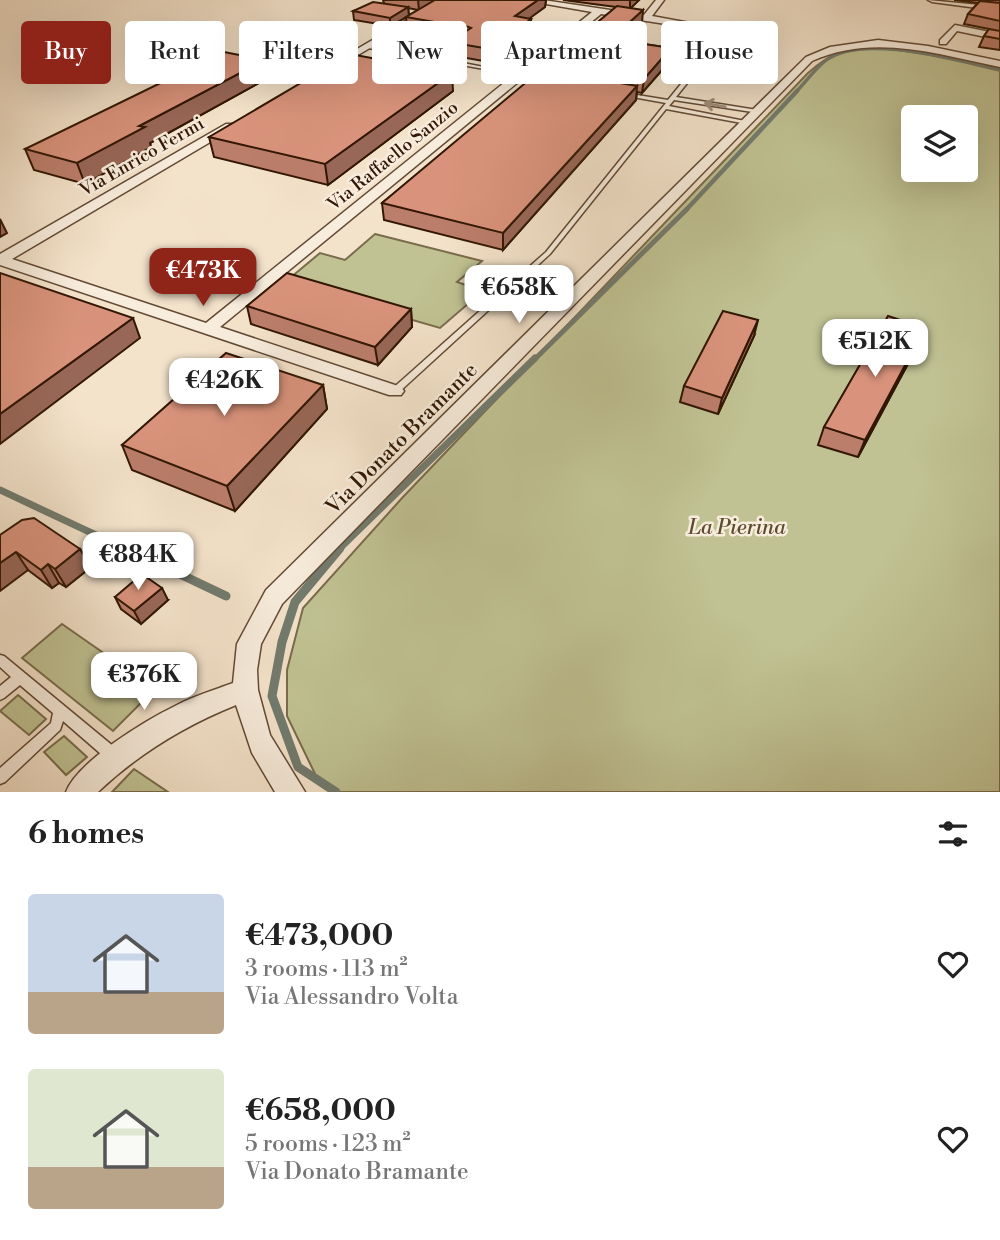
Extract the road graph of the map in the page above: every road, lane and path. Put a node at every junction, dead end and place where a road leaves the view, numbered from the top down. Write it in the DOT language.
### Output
graph roads {
  1 [pos="447,0"];
  2 [pos="527,0"];
  3 [pos="660,0"];
  4 [pos="932,0"];
  5 [pos="1000,9"];
  6 [pos="600,10"];
  7 [pos="647,17"];
  8 [pos="586,21"];
  9 [pos="671,21"];
  10 [pos="1000,37"];
  11 [pos="943,42"];
  12 [pos="365,47"];
  13 [pos="372,48"];
  14 [pos="358,51"];
  15 [pos="1000,64"];
  16 [pos="509,84"];
  17 [pos="683,84"];
  18 [pos="618,93"];
  19 [pos="669,102"];
  20 [pos="752,117"];
  21 [pos="238,122"];
  22 [pos="0,260"];
  23 [pos="208,329"];
  24 [pos="395,391"];
  25 [pos="0,660"];
  26 [pos="20,677"];
  27 [pos="246,689"];
  28 [pos="0,694"];
  29 [pos="60,710"];
  30 [pos="116,757"];
  31 [pos="0,777"];
  32 [pos="79,792"];
  33 [pos="292,792"];
  1 -- 12 [label="street"];
  2 -- 6 [label="street"];
  3 -- 7 [label="street"];
  4 -- 5 [label="street"];
  6 -- 7 [label="street"];
  6 -- 8 [label="street, Via Raffaello Sanzio"];
  7 -- 9 [label="street"];
  10 -- 11 [label="street"];
  12 -- 13 [label="lane"];
  12 -- 14 [label="street"];
  15 -- 20 [label="street, Via Donato Bramante"];
  16 -- 23 [label="street, Via Raffaello Sanzio"];
  17 -- 19 [label="lane"];
  18 -- 19 [label="lane"];
  19 -- 20 [label="lane"];
  20 -- 19 [label="lane, one-way"];
  19 -- 24 [label="lane"];
  20 -- 27 [label="street, Via Donato Bramante"];
  21 -- 22 [label="street, Via Enrico Fermi"];
  22 -- 23 [label="street"];
  23 -- 24 [label="street"];
  25 -- 26 [label="lane"];
  26 -- 28 [label="lane"];
  26 -- 29 [label="lane"];
  27 -- 30 [label="street"];
  27 -- 33 [label="street, Via Donato Bramante"];
  29 -- 30 [label="lane"];
  29 -- 31 [label="lane"];
  30 -- 32 [label="street"];
}
